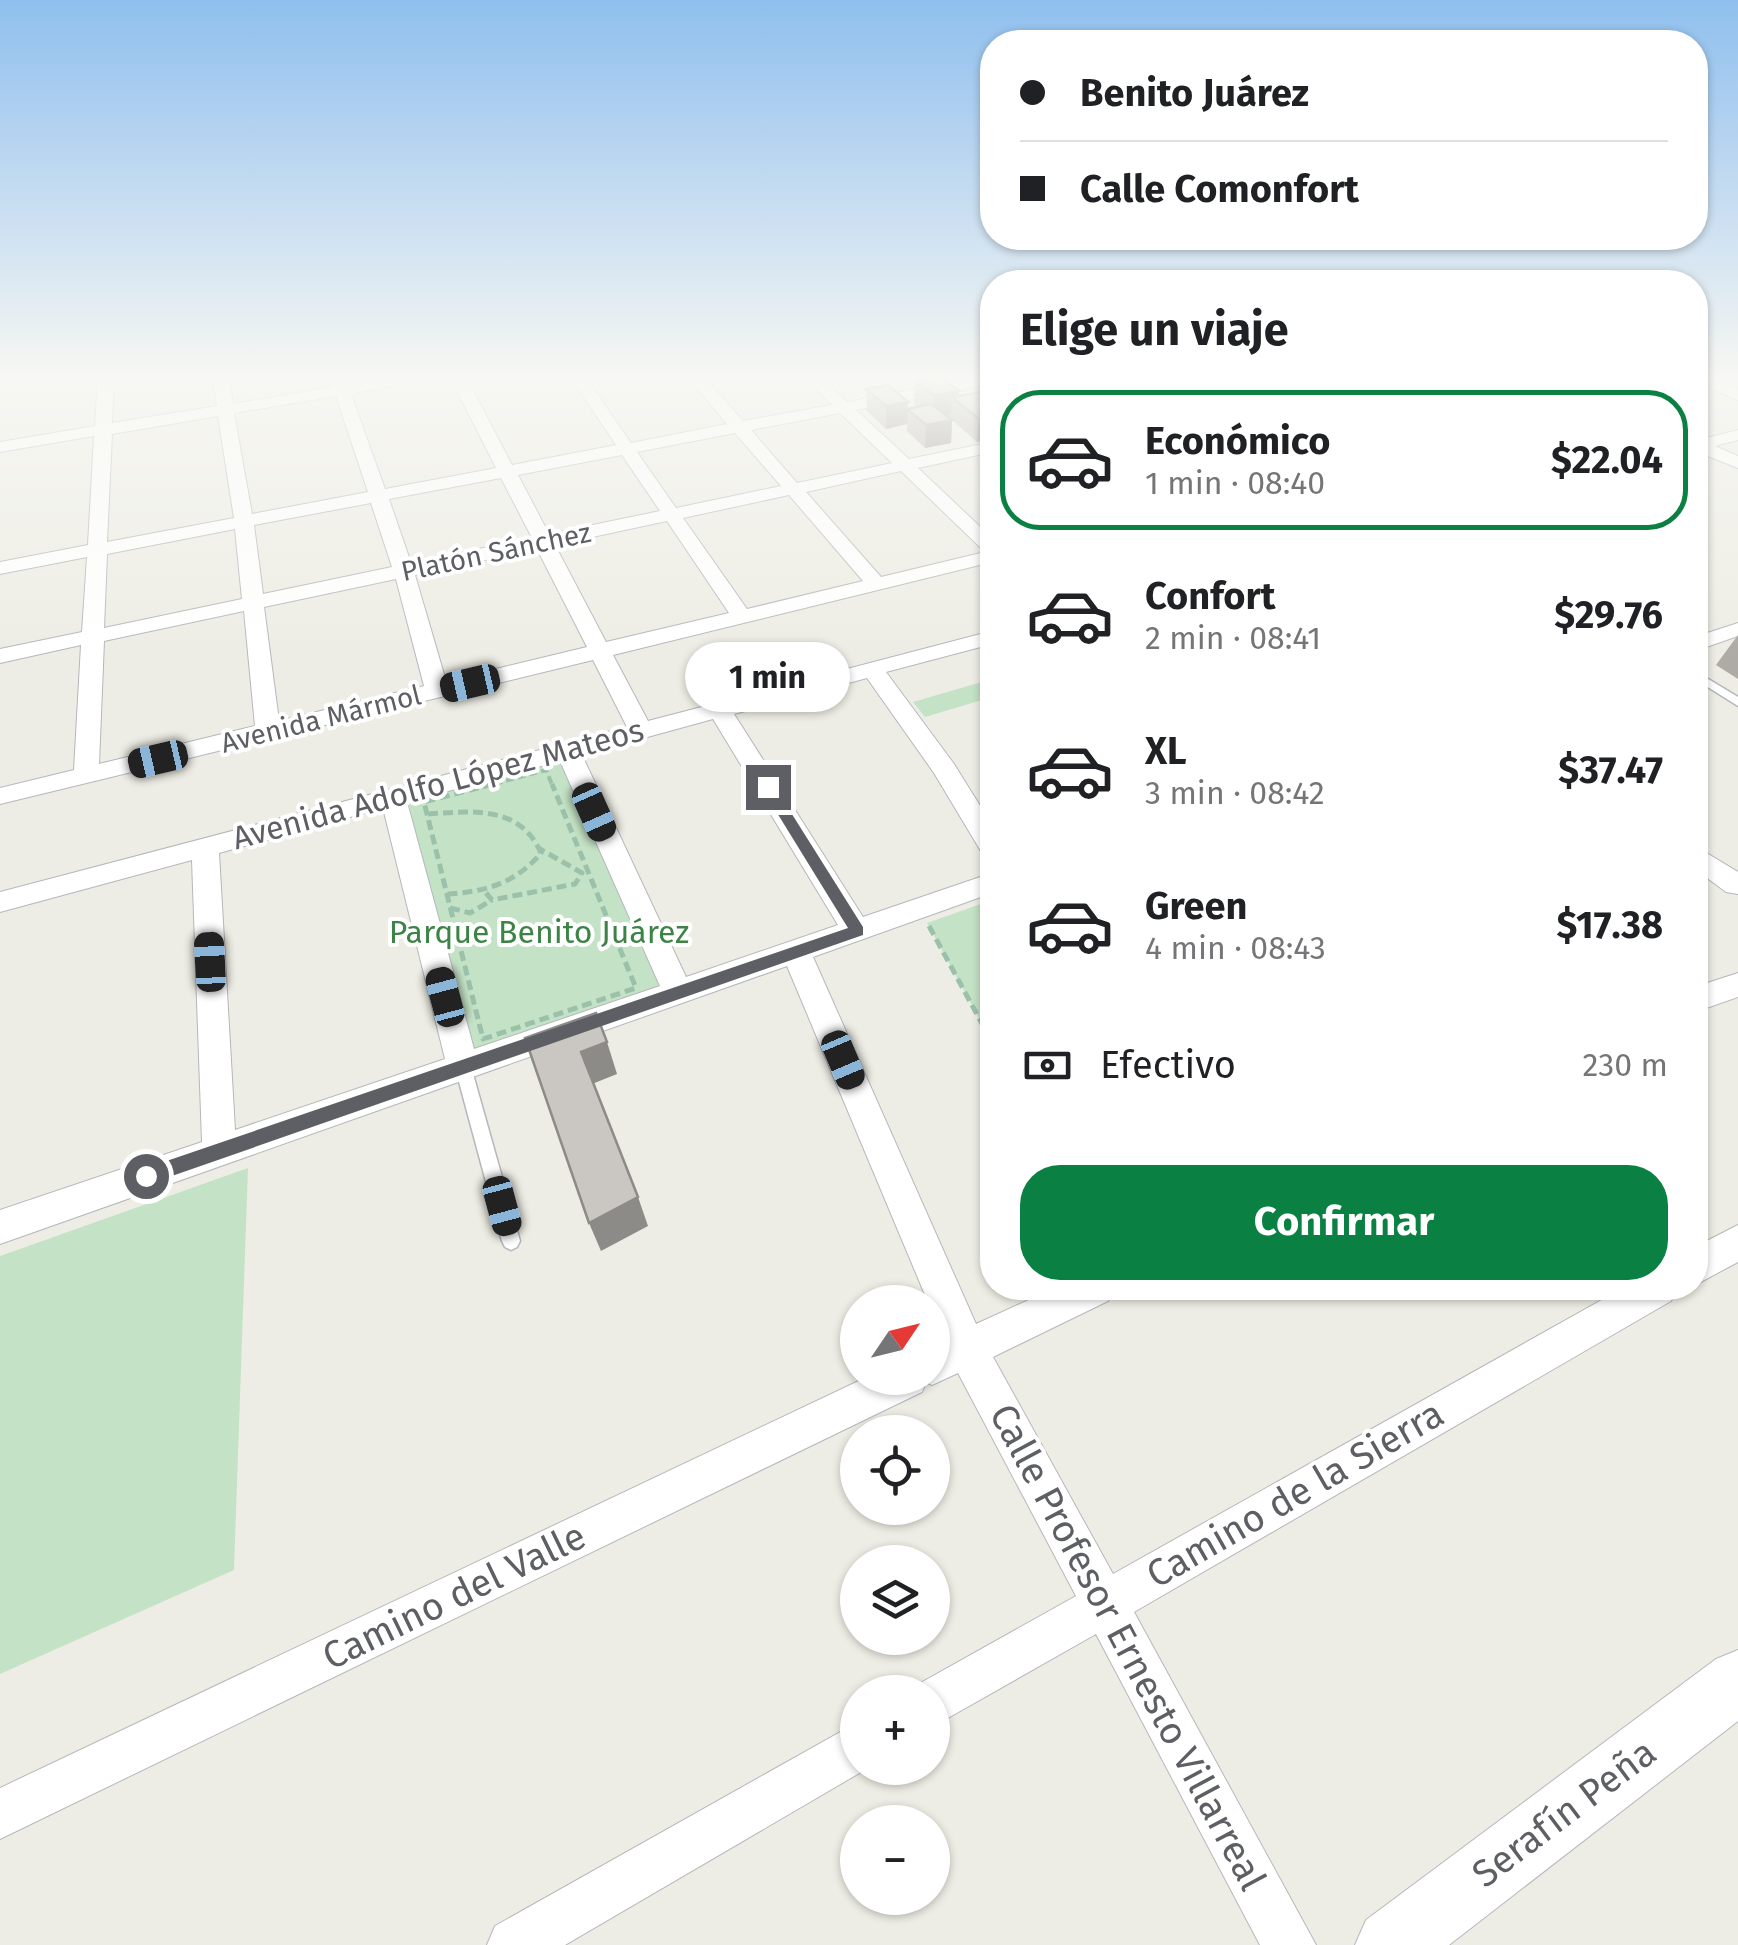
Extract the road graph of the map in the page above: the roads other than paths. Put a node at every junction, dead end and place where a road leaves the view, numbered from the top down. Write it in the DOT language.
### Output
graph roads {
  1 [pos="102,466"];
  2 [pos="233,466"];
  3 [pos="368,466"];
  4 [pos="504,466"];
  5 [pos="540,466"];
  6 [pos="640,466"];
  7 [pos="774,466"];
  8 [pos="902,466"];
  9 [pos="907,466"];
  10 [pos="507,472"];
  11 [pos="794,489"];
  12 [pos="378,496"];
  13 [pos="674,514"];
  14 [pos="244,522"];
  15 [pos="980,536"];
  16 [pos="540,543"];
  17 [pos="98,550"];
  18 [pos="980,559"];
  19 [pos="0,568"];
  20 [pos="404,572"];
  21 [pos="877,584"];
  22 [pos="252,603"];
  23 [pos="742,616"];
  24 [pos="1738,629"];
  25 [pos="91,636"];
  26 [pos="1708,639"];
  27 [pos="980,640"];
  28 [pos="600,653"];
  29 [pos="0,656"];
  30 [pos="873,670"];
  31 [pos="1708,682"];
  32 [pos="437,691"];
  33 [pos="1738,702"];
  34 [pos="719,709"];
  35 [pos="640,729"];
  36 [pos="268,732"];
  37 [pos="567,750"];
  38 [pos="86,776"];
  39 [pos="0,796"];
  40 [pos="393,796"];
  41 [pos="980,827"];
  42 [pos="205,848"];
  43 [pos="1708,864"];
  44 [pos="1736,885"];
  45 [pos="980,888"];
  46 [pos="0,902"];
  47 [pos="858,931"];
  48 [pos="796,952"];
  49 [pos="1738,986"];
  50 [pos="678,993"];
  51 [pos="1708,994"];
  52 [pos="463,1067"];
  53 [pos="219,1151"];
  54 [pos="0,1227"];
  55 [pos="511,1242"];
  56 [pos="1738,1242"];
  57 [pos="1708,1259"];
  58 [pos="923,1285"];
  59 [pos="1071,1300"];
  60 [pos="1637,1300"];
  61 [pos="950,1357"];
  62 [pos="873,1395"];
  63 [pos="1102,1604"];
  64 [pos="1738,1681"];
  65 [pos="950,1692"];
  66 [pos="840,1756"];
  67 [pos="0,1814"];
  68 [pos="514,1945"];
  69 [pos="1290,1945"];
  70 [pos="1391,1945"];
  1 -- 17 [label="street"];
  2 -- 14 [label="street"];
  3 -- 12 [label="street"];
  4 -- 10 [label="street"];
  5 -- 10 [label="street"];
  6 -- 13 [label="street"];
  7 -- 11 [label="street"];
  8 -- 11 [label="street, Platón Sánchez"];
  9 -- 15 [label="street"];
  10 -- 12 [label="street"];
  10 -- 16 [label="street"];
  11 -- 13 [label="street, Platón Sánchez"];
  11 -- 21 [label="street"];
  12 -- 14 [label="street"];
  12 -- 20 [label="street"];
  13 -- 16 [label="street, Platón Sánchez"];
  13 -- 23 [label="street"];
  14 -- 17 [label="street"];
  14 -- 22 [label="street"];
  16 -- 20 [label="street, Platón Sánchez"];
  16 -- 28 [label="street"];
  17 -- 19 [label="street"];
  17 -- 25 [label="street"];
  18 -- 21 [label="street, Avenida Mármol"];
  20 -- 22 [label="street, Platón Sánchez"];
  20 -- 32 [label="street"];
  21 -- 23 [label="street, Avenida Mármol"];
  22 -- 25 [label="street, Platón Sánchez"];
  22 -- 36 [label="street"];
  23 -- 28 [label="street, Avenida Mármol"];
  24 -- 26 [label="street"];
  25 -- 29 [label="street, Platón Sánchez"];
  25 -- 38 [label="street"];
  27 -- 30 [label="street, Avenida Adolfo López Mateos"];
  28 -- 32 [label="street, Avenida Mármol"];
  28 -- 35 [label="street"];
  30 -- 34 [label="street, Avenida Adolfo López Mateos"];
  30 -- 41 [label="street"];
  31 -- 33 [label="lane"];
  32 -- 36 [label="street, Avenida Mármol"];
  34 -- 35 [label="street, Avenida Adolfo López Mateos"];
  34 -- 47 [label="street"];
  35 -- 37 [label="street, Avenida Adolfo López Mateos"];
  36 -- 38 [label="street, Avenida Mármol"];
  37 -- 40 [label="street, Avenida Adolfo López Mateos"];
  37 -- 50 [label="street"];
  38 -- 39 [label="street, Avenida Mármol"];
  40 -- 42 [label="street, Avenida Adolfo López Mateos"];
  40 -- 52 [label="street"];
  42 -- 46 [label="street, Avenida Adolfo López Mateos"];
  42 -- 53 [label="street"];
  43 -- 44 [label="street"];
  45 -- 47 [label="street"];
  47 -- 48 [label="street"];
  48 -- 50 [label="street"];
  48 -- 58 [label="street, Calle Profesor Ernesto Villarreal"];
  49 -- 51 [label="street"];
  50 -- 52 [label="street"];
  52 -- 53 [label="street"];
  52 -- 55 [label="lane"];
  53 -- 54 [label="street"];
  56 -- 57 [label="street"];
  59 -- 61 [label="street"];
  60 -- 63 [label="street, Camino de la Sierra"];
  61 -- 63 [label="street, Calle Profesor Ernesto Villarreal"];
  62 -- 67 [label="street, Camino del Valle"];
  63 -- 65 [label="street, Camino de la Sierra"];
  63 -- 69 [label="street, Calle Profesor Ernesto Villarreal"];
  64 -- 70 [label="main road, Serafín Peña"];
  66 -- 68 [label="street"];
}
